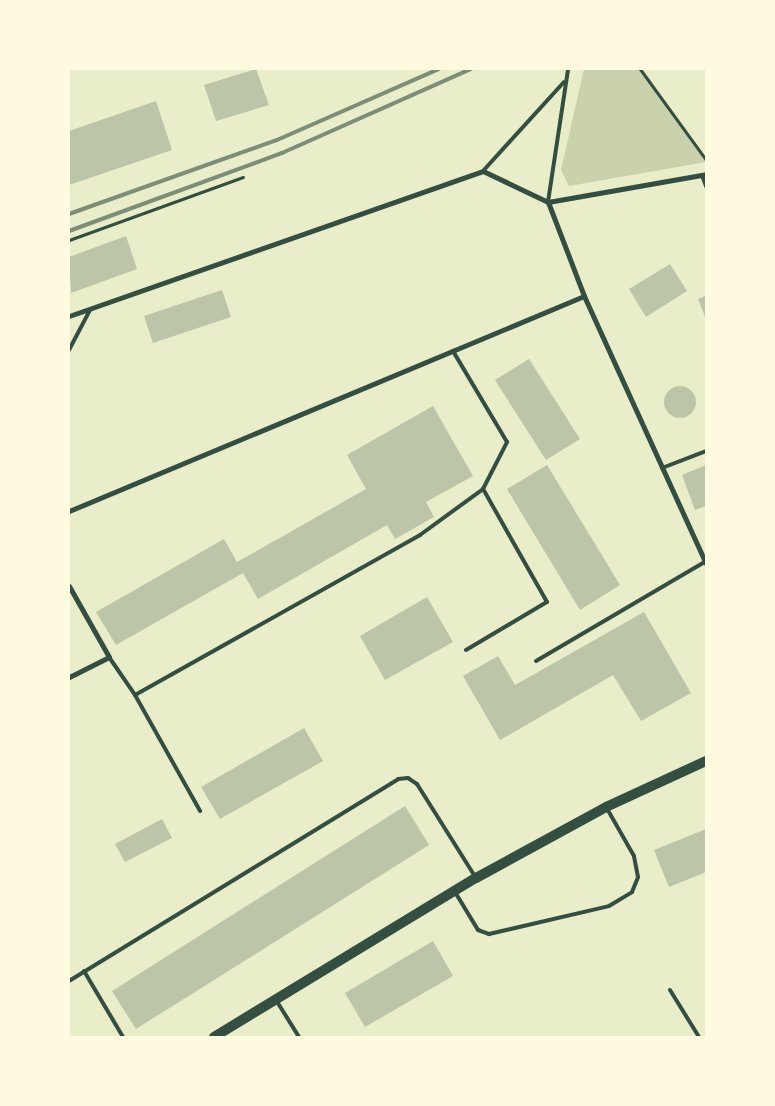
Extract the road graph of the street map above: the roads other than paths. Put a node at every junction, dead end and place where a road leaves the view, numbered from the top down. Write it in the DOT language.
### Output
graph roads {
  1 [pos="568,69"];
  2 [pos="565,80"];
  3 [pos="483,171"];
  4 [pos="704,175"];
  5 [pos="706,186"];
  6 [pos="548,202"];
  7 [pos="584,296"];
  8 [pos="90,310"];
  9 [pos="69,316"];
  10 [pos="69,350"];
  11 [pos="453,352"];
  12 [pos="706,451"];
  13 [pos="661,469"];
  14 [pos="483,489"];
  15 [pos="69,511"];
  16 [pos="706,563"];
  17 [pos="69,586"];
  18 [pos="466,650"];
  19 [pos="109,657"];
  20 [pos="536,661"];
  21 [pos="69,677"];
  22 [pos="135,695"];
  23 [pos="706,760"];
  24 [pos="606,807"];
  25 [pos="200,811"];
  26 [pos="476,878"];
  27 [pos="454,891"];
  28 [pos="84,971"];
  29 [pos="69,980"];
  30 [pos="670,990"];
  31 [pos="276,1000"];
  32 [pos="123,1037"];
  33 [pos="214,1037"];
  34 [pos="299,1037"];
  35 [pos="699,1037"];
  1 -- 2 [label="lane"];
  2 -- 3 [label="lane"];
  2 -- 6 [label="lane"];
  3 -- 6 [label="street"];
  3 -- 8 [label="street"];
  4 -- 5 [label="lane"];
  4 -- 6 [label="street"];
  6 -- 7 [label="street"];
  7 -- 11 [label="street"];
  7 -- 13 [label="street"];
  8 -- 9 [label="street"];
  8 -- 10 [label="lane"];
  11 -- 14 [label="lane"];
  11 -- 15 [label="street"];
  12 -- 13 [label="lane"];
  13 -- 16 [label="street"];
  14 -- 18 [label="lane"];
  14 -- 22 [label="lane"];
  16 -- 20 [label="lane"];
  17 -- 19 [label="street"];
  19 -- 21 [label="street"];
  19 -- 22 [label="lane"];
  22 -- 25 [label="lane"];
  23 -- 24 [label="main road"];
  24 -- 26 [label="main road"];
  24 -- 27 [label="lane"];
  26 -- 27 [label="main road"];
  26 -- 28 [label="lane"];
  27 -- 31 [label="main road"];
  28 -- 29 [label="lane"];
  28 -- 32 [label="lane"];
  30 -- 35 [label="lane"];
  31 -- 33 [label="main road"];
  31 -- 34 [label="lane"];
}
